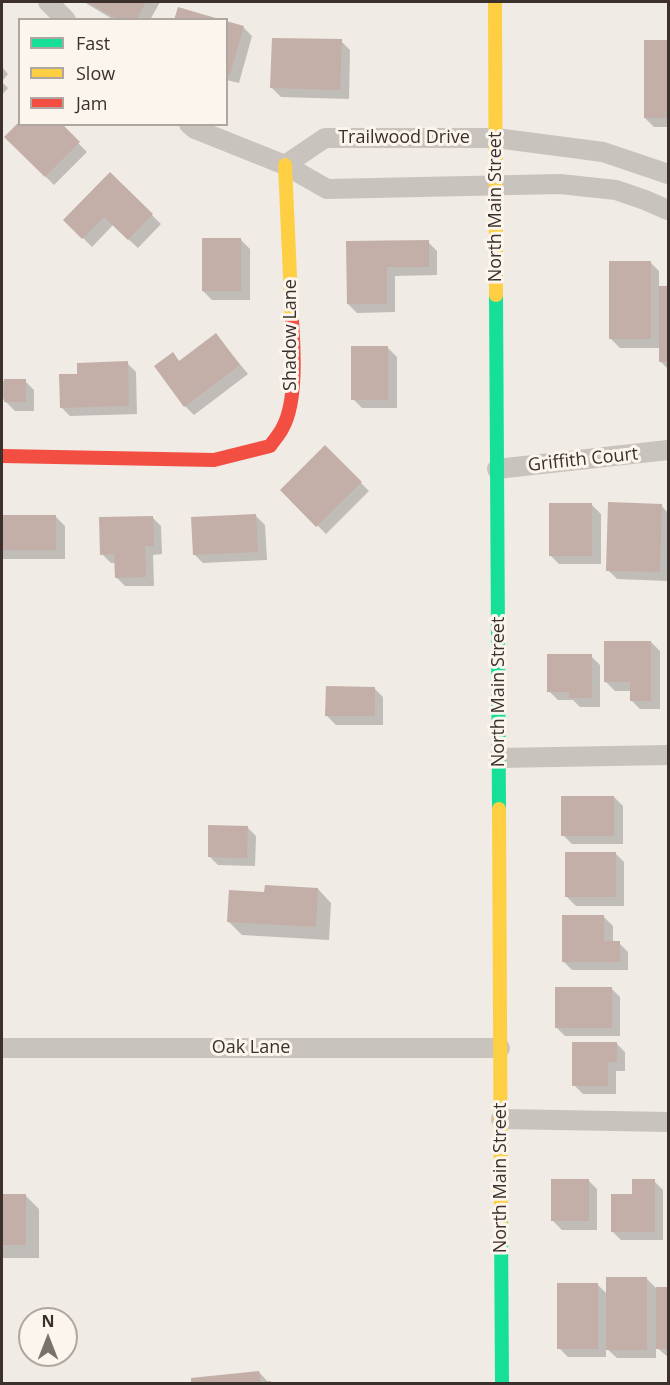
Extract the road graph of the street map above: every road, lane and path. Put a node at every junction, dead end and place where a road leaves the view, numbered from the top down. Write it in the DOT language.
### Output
graph roads {
  1 [pos="48,2"];
  2 [pos="495,2"];
  3 [pos="64,18"];
  4 [pos="191,126"];
  5 [pos="496,138"];
  6 [pos="285,165"];
  7 [pos="669,174"];
  8 [pos="496,185"];
  9 [pos="669,210"];
  10 [pos="669,450"];
  11 [pos="2,456"];
  12 [pos="497,469"];
  13 [pos="669,754"];
  14 [pos="499,758"];
  15 [pos="2,1048"];
  16 [pos="500,1048"];
  17 [pos="501,1119"];
  18 [pos="669,1122"];
  19 [pos="502,1383"];
  1 -- 3 [label="street"];
  2 -- 5 [label="main road, North Main Street"];
  4 -- 6 [label="street"];
  5 -- 6 [label="street, Trailwood Drive"];
  5 -- 7 [label="street, Trailwood Drive"];
  5 -- 8 [label="main road, North Main Street"];
  6 -- 8 [label="street"];
  6 -- 11 [label="main road, Shadow Lane"];
  8 -- 9 [label="street"];
  8 -- 12 [label="main road, North Main Street"];
  10 -- 12 [label="street, Griffith Court"];
  12 -- 14 [label="main road, North Main Street"];
  13 -- 14 [label="street"];
  14 -- 16 [label="main road, North Main Street"];
  15 -- 16 [label="street, Oak Lane"];
  16 -- 17 [label="main road, North Main Street"];
  17 -- 18 [label="street"];
  17 -- 19 [label="main road, North Main Street"];
}
